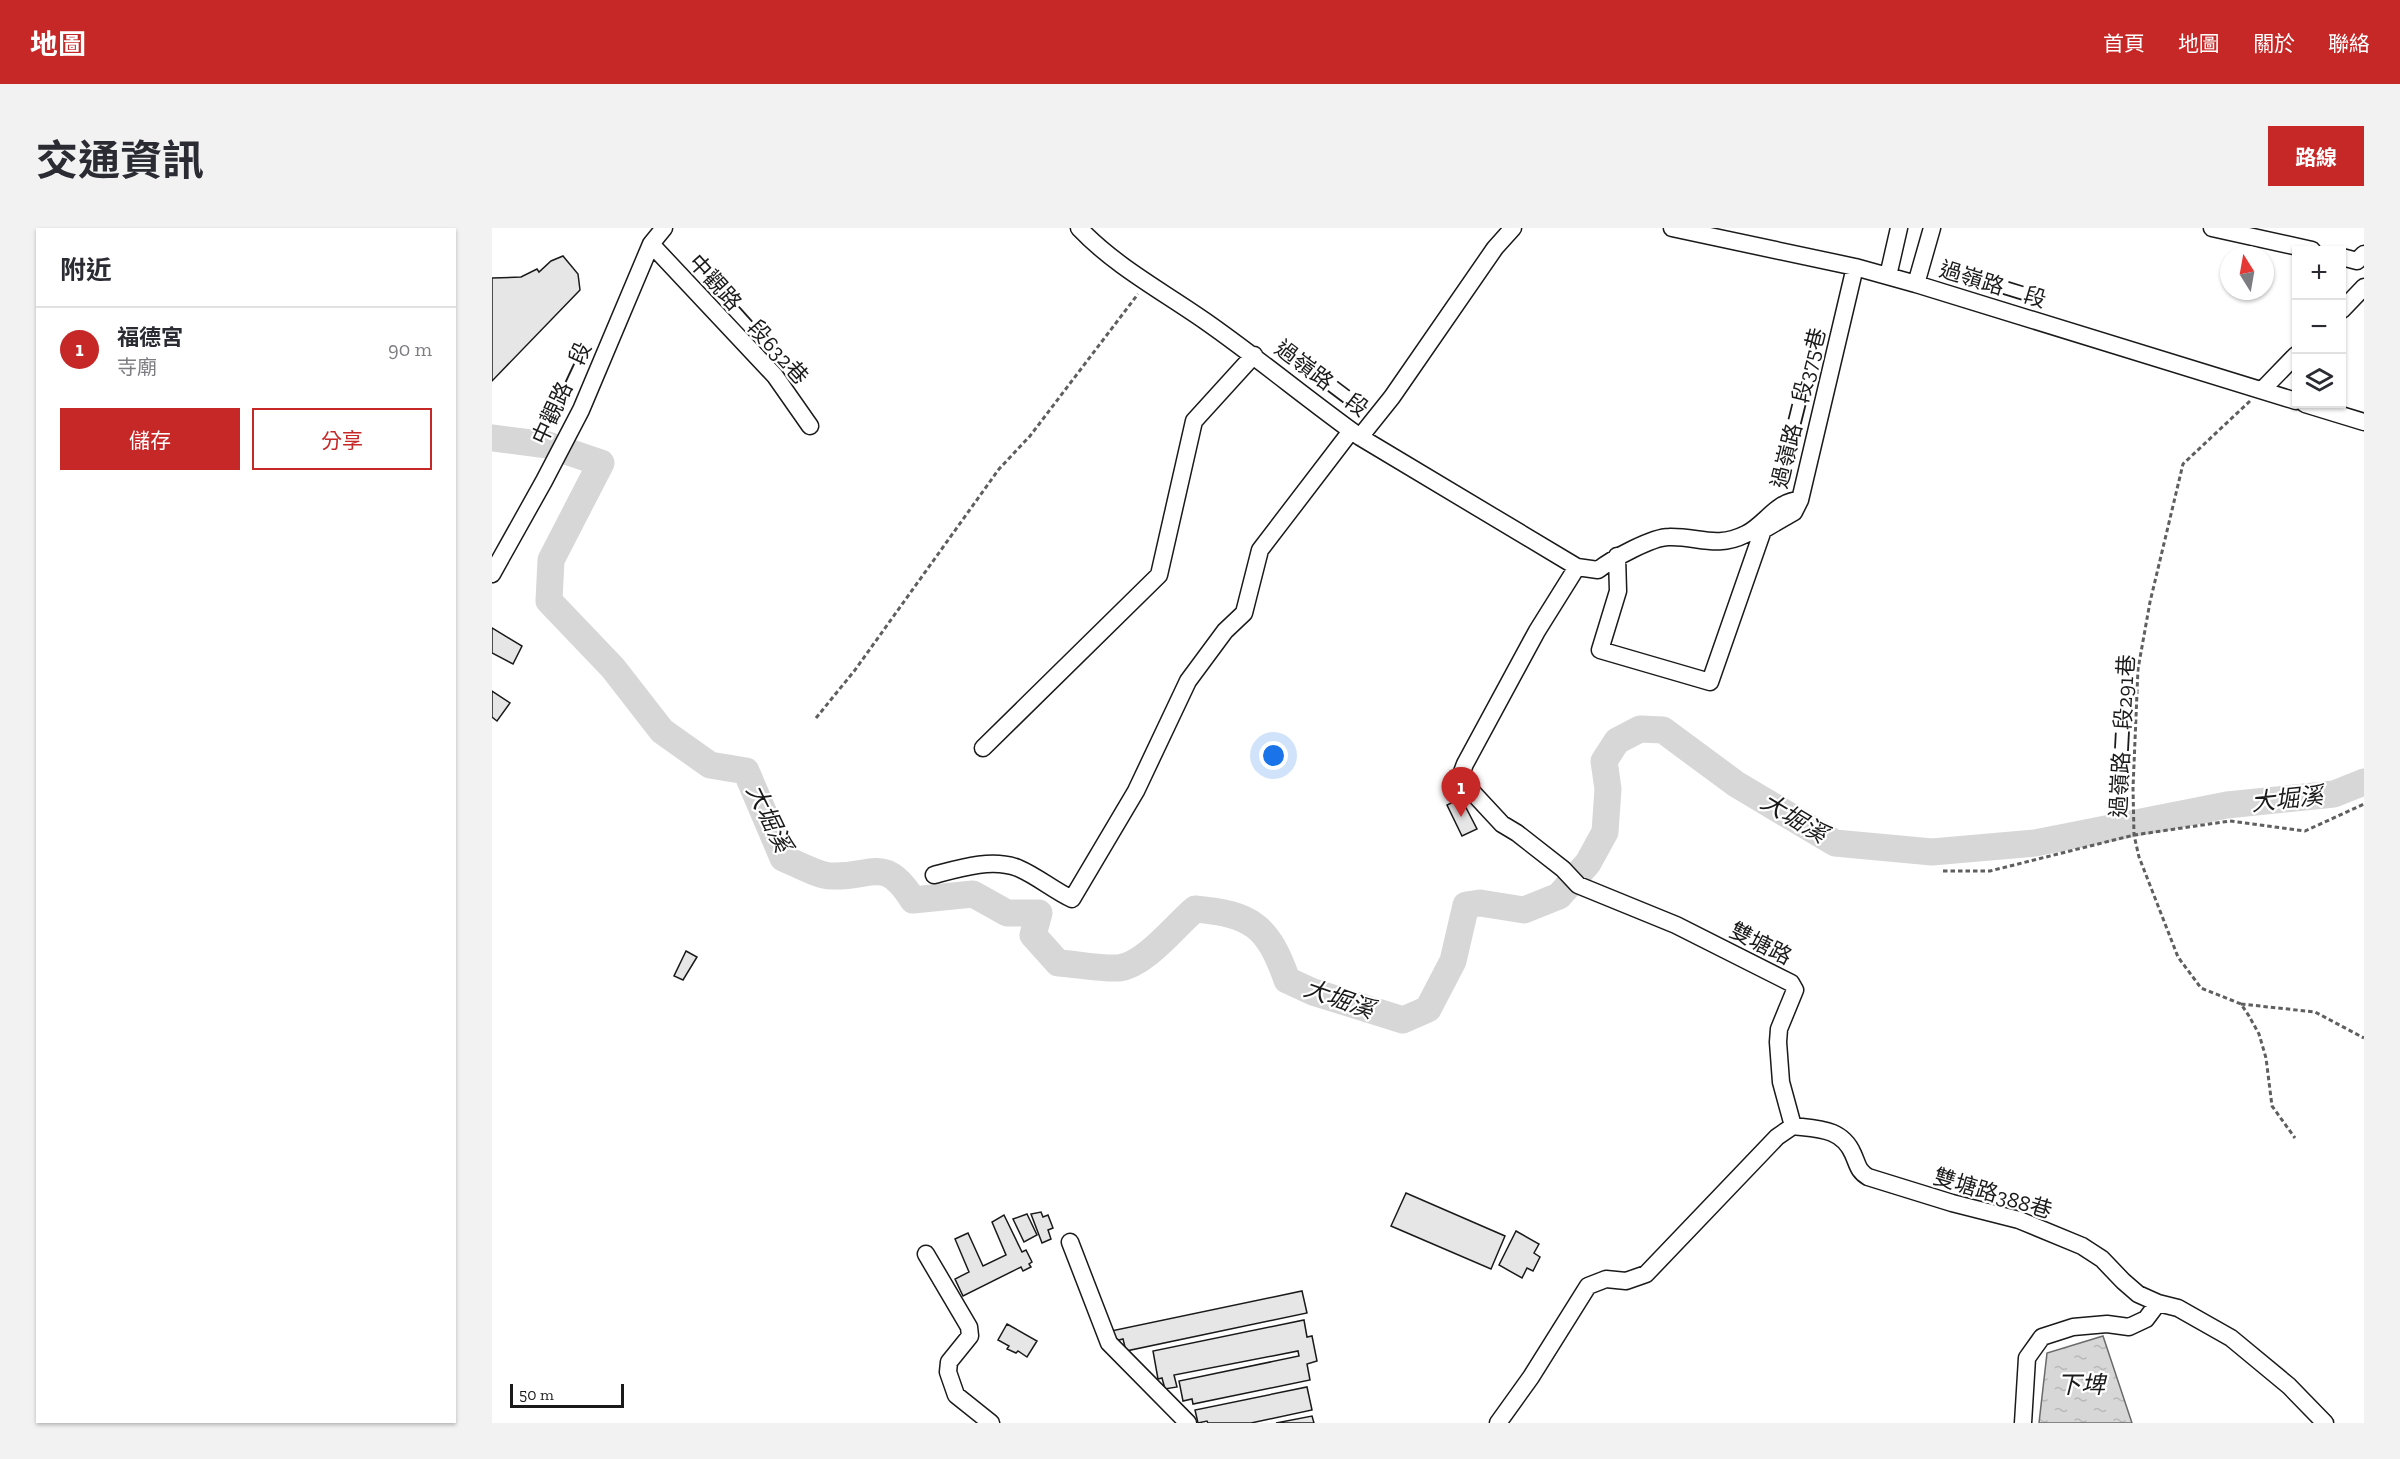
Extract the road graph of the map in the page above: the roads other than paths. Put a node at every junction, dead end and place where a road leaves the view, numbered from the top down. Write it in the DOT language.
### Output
graph roads {
  1 [pos="664,228"];
  2 [pos="1079,228"];
  3 [pos="1512,228"];
  4 [pos="1672,228"];
  5 [pos="1899,228"];
  6 [pos="1932,228"];
  7 [pos="2212,228"];
  8 [pos="651,244"];
  9 [pos="2294,246"];
  10 [pos="2364,254"];
  11 [pos="2346,258"];
  12 [pos="1855,267"];
  13 [pos="1888,276"];
  14 [pos="1916,284"];
  15 [pos="2364,287"];
  16 [pos="2346,306"];
  17 [pos="1254,355"];
  18 [pos="2292,359"];
  19 [pos="2262,390"];
  20 [pos="2292,400"];
  21 [pos="2318,408"];
  22 [pos="2364,422"];
  23 [pos="810,426"];
  24 [pos="1355,434"];
  25 [pos="1800,500"];
  26 [pos="1617,556"];
  27 [pos="1577,567"];
  28 [pos="492,574"];
  29 [pos="983,748"];
  30 [pos="934,874"];
  31 [pos="1793,1126"];
  32 [pos="1070,1242"];
  33 [pos="926,1254"];
  34 [pos="2158,1302"];
  35 [pos="991,1423"];
  36 [pos="1188,1423"];
  37 [pos="1498,1423"];
  38 [pos="2023,1423"];
  39 [pos="2325,1423"];
  1 -- 8 [label="street, 中觀路一段"];
  2 -- 17 [label="street, 過嶺路二段"];
  3 -- 24 [label="street, 過嶺路二段"];
  4 -- 12 [label="street, 過嶺路二段"];
  5 -- 13 [label="street"];
  6 -- 14 [label="street"];
  7 -- 9 [label="street"];
  8 -- 23 [label="street, 中觀路一段632巷"];
  8 -- 28 [label="street, 中觀路一段"];
  10 -- 11 [label="street"];
  12 -- 13 [label="street, 過嶺路二段"];
  12 -- 25 [label="street, 過嶺路二段375巷"];
  13 -- 14 [label="street, 過嶺路二段"];
  14 -- 19 [label="street, 過嶺路二段"];
  15 -- 16 [label="street"];
  17 -- 24 [label="street, 過嶺路二段"];
  17 -- 29 [label="street"];
  18 -- 19 [label="street"];
  19 -- 20 [label="street, 過嶺路二段"];
  21 -- 22 [label="street"];
  24 -- 27 [label="street"];
  24 -- 30 [label="street"];
  25 -- 26 [label="street"];
  25 -- 26 [label="street, 過嶺路二段375巷"];
  26 -- 27 [label="street"];
  27 -- 31 [label="street, 雙塘路"];
  31 -- 34 [label="street, 雙塘路388巷"];
  31 -- 37 [label="street"];
  32 -- 36 [label="street"];
  33 -- 35 [label="street"];
  34 -- 38 [label="street"];
  34 -- 39 [label="street, 雙塘路388巷"];
}
